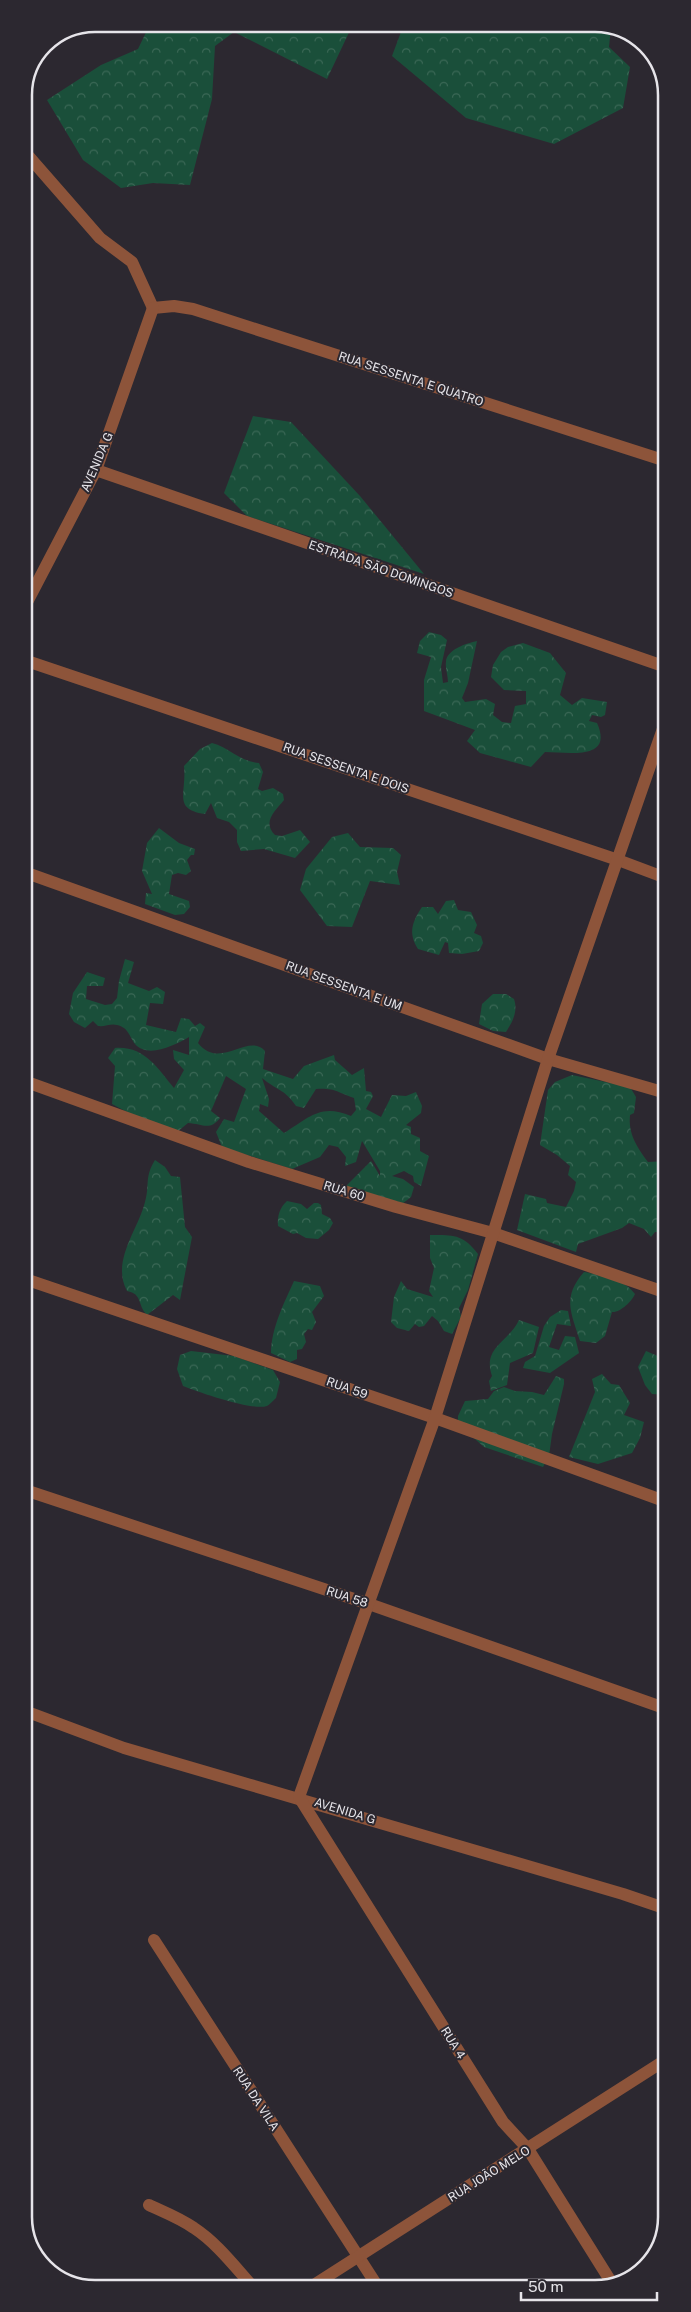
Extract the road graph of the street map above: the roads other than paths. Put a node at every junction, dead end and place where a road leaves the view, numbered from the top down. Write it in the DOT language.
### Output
graph roads {
  1 [pos="33,161"];
  2 [pos="153,308"];
  3 [pos="658,458"];
  4 [pos="96,470"];
  5 [pos="33,591"];
  6 [pos="33,663"];
  7 [pos="658,664"];
  8 [pos="658,743"];
  9 [pos="618,860"];
  10 [pos="33,875"];
  11 [pos="658,875"];
  12 [pos="548,1060"];
  13 [pos="33,1085"];
  14 [pos="658,1091"];
  15 [pos="493,1233"];
  16 [pos="33,1282"];
  17 [pos="658,1290"];
  18 [pos="435,1418"];
  19 [pos="33,1493"];
  20 [pos="658,1499"];
  21 [pos="369,1604"];
  22 [pos="658,1706"];
  23 [pos="33,1714"];
  24 [pos="299,1797"];
  25 [pos="658,1906"];
  26 [pos="154,1940"];
  27 [pos="658,2064"];
  28 [pos="528,2149"];
  29 [pos="149,2205"];
  30 [pos="358,2257"];
  31 [pos="609,2278"];
  32 [pos="246,2279"];
  33 [pos="323,2279"];
  34 [pos="373,2280"];
  1 -- 2 [label="street"];
  2 -- 3 [label="street, RUA SESSENTA E QUATRO"];
  2 -- 4 [label="street, AVENIDA G"];
  4 -- 5 [label="street, AVENIDA G"];
  4 -- 7 [label="street, ESTRADA SÃO DOMINGOS"];
  6 -- 9 [label="street, RUA SESSENTA E DOIS"];
  8 -- 9 [label="street"];
  9 -- 11 [label="street, RUA SESSENTA E DOIS"];
  9 -- 12 [label="street"];
  10 -- 12 [label="street, RUA SESSENTA E UM"];
  12 -- 14 [label="street, RUA SESSENTA E UM"];
  12 -- 15 [label="street"];
  13 -- 15 [label="street, RUA 60"];
  15 -- 17 [label="street, RUA 60"];
  15 -- 18 [label="street"];
  16 -- 18 [label="street, RUA 59"];
  18 -- 20 [label="street, RUA 59"];
  18 -- 21 [label="street"];
  19 -- 21 [label="street, RUA 58"];
  21 -- 22 [label="street, RUA 58"];
  21 -- 24 [label="street"];
  23 -- 24 [label="street, AVENIDA G"];
  24 -- 25 [label="street, AVENIDA G"];
  24 -- 28 [label="street, RUA 4"];
  26 -- 30 [label="street, RUA DA VILA"];
  27 -- 28 [label="street, RUA JOÃO MELO"];
  28 -- 30 [label="street, RUA JOÃO MELO"];
  28 -- 31 [label="street, RUA 4"];
  29 -- 32 [label="street"];
  30 -- 33 [label="street, RUA JOÃO MELO"];
  30 -- 34 [label="street, RUA DA VILA"];
}
